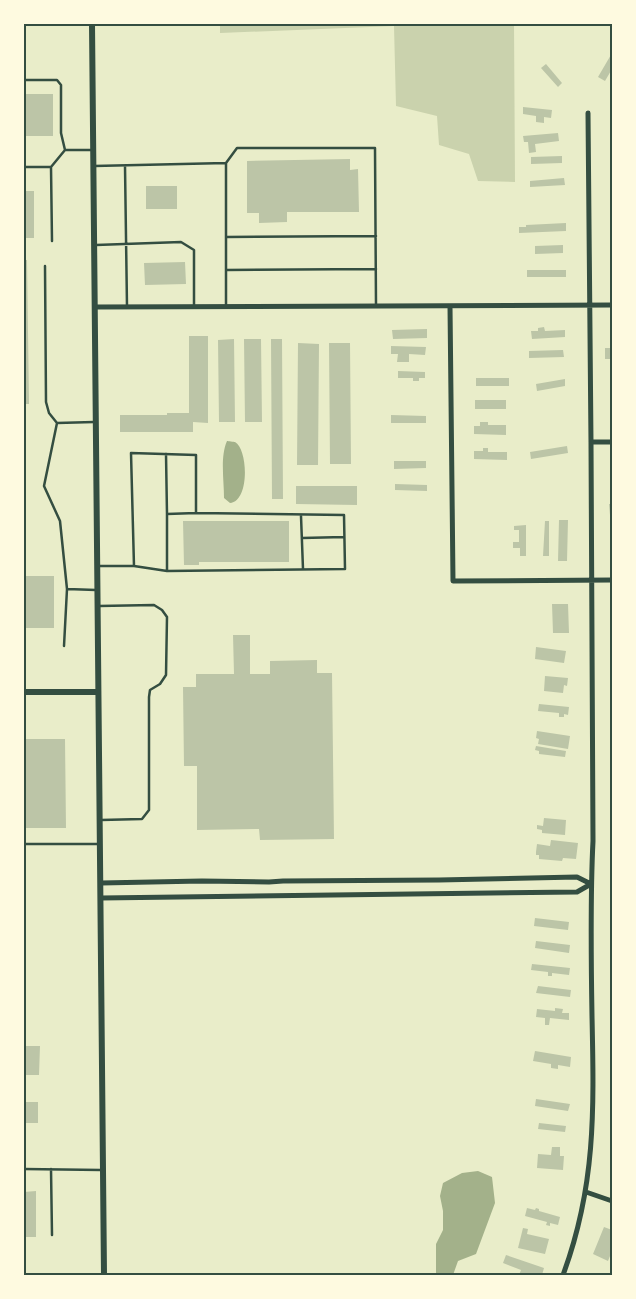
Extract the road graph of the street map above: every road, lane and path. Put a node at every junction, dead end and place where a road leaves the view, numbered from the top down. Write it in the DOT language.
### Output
graph roads {
  1 [pos="92,24"];
  2 [pos="24,80"];
  3 [pos="588,113"];
  4 [pos="65,150"];
  5 [pos="93,150"];
  6 [pos="226,163"];
  7 [pos="125,165"];
  8 [pos="94,166"];
  9 [pos="24,167"];
  10 [pos="51,167"];
  11 [pos="376,236"];
  12 [pos="226,237"];
  13 [pos="52,241"];
  14 [pos="94,244"];
  15 [pos="126,244"];
  16 [pos="45,266"];
  17 [pos="376,268"];
  18 [pos="226,270"];
  19 [pos="590,305"];
  20 [pos="612,305"];
  21 [pos="226,306"];
  22 [pos="376,306"];
  23 [pos="450,306"];
  24 [pos="95,307"];
  25 [pos="126,307"];
  26 [pos="194,307"];
  27 [pos="96,422"];
  28 [pos="57,423"];
  29 [pos="591,442"];
  30 [pos="612,442"];
  31 [pos="166,454"];
  32 [pos="196,513"];
  33 [pos="167,514"];
  34 [pos="301,515"];
  35 [pos="344,537"];
  36 [pos="302,538"];
  37 [pos="97,566"];
  38 [pos="134,566"];
  39 [pos="303,569"];
  40 [pos="167,571"];
  41 [pos="591,580"];
  42 [pos="612,580"];
  43 [pos="66,589"];
  44 [pos="97,590"];
  45 [pos="97,606"];
  46 [pos="64,646"];
  47 [pos="24,692"];
  48 [pos="98,692"];
  49 [pos="100,820"];
  50 [pos="24,844"];
  51 [pos="100,844"];
  52 [pos="100,883"];
  53 [pos="591,884"];
  54 [pos="100,898"];
  55 [pos="24,1169"];
  56 [pos="51,1169"];
  57 [pos="103,1170"];
  58 [pos="586,1192"];
  59 [pos="612,1201"];
  60 [pos="52,1235"];
  61 [pos="104,1275"];
  62 [pos="563,1275"];
  1 -- 5 [label="street"];
  2 -- 4 [label="lane"];
  3 -- 19 [label="street"];
  4 -- 5 [label="lane"];
  4 -- 10 [label="lane"];
  5 -- 8 [label="street"];
  6 -- 7 [label="lane"];
  6 -- 11 [label="lane"];
  6 -- 12 [label="lane"];
  7 -- 8 [label="lane"];
  7 -- 15 [label="lane"];
  8 -- 14 [label="street"];
  9 -- 10 [label="lane"];
  10 -- 13 [label="lane"];
  11 -- 12 [label="lane"];
  11 -- 17 [label="lane"];
  12 -- 18 [label="lane"];
  14 -- 15 [label="lane"];
  14 -- 24 [label="street"];
  15 -- 25 [label="lane"];
  15 -- 26 [label="lane"];
  16 -- 28 [label="lane"];
  17 -- 18 [label="lane"];
  17 -- 22 [label="lane"];
  18 -- 21 [label="lane"];
  19 -- 20 [label="street"];
  19 -- 23 [label="street"];
  19 -- 29 [label="street"];
  21 -- 22 [label="street"];
  21 -- 26 [label="street"];
  22 -- 23 [label="street"];
  23 -- 41 [label="street"];
  24 -- 25 [label="street"];
  24 -- 27 [label="street"];
  25 -- 26 [label="street"];
  27 -- 28 [label="lane"];
  27 -- 37 [label="street"];
  28 -- 43 [label="lane"];
  29 -- 30 [label="street"];
  29 -- 41 [label="street"];
  31 -- 32 [label="lane"];
  31 -- 33 [label="lane"];
  31 -- 38 [label="lane"];
  32 -- 33 [label="lane"];
  32 -- 34 [label="lane"];
  33 -- 40 [label="lane"];
  34 -- 35 [label="lane"];
  34 -- 36 [label="lane"];
  35 -- 36 [label="lane"];
  35 -- 39 [label="lane"];
  36 -- 39 [label="lane"];
  37 -- 38 [label="lane"];
  37 -- 44 [label="street"];
  38 -- 40 [label="lane"];
  39 -- 40 [label="lane"];
  41 -- 42 [label="street"];
  41 -- 53 [label="street"];
  43 -- 44 [label="lane"];
  43 -- 46 [label="lane"];
  44 -- 45 [label="street"];
  45 -- 48 [label="street"];
  45 -- 49 [label="lane"];
  47 -- 48 [label="street"];
  48 -- 49 [label="street"];
  49 -- 51 [label="street"];
  50 -- 51 [label="lane"];
  51 -- 52 [label="street"];
  52 -- 53 [label="street"];
  52 -- 54 [label="street"];
  53 -- 54 [label="street"];
  53 -- 58 [label="street"];
  54 -- 57 [label="street"];
  55 -- 56 [label="lane"];
  56 -- 57 [label="lane"];
  56 -- 60 [label="lane"];
  57 -- 61 [label="street"];
  58 -- 59 [label="street"];
  58 -- 62 [label="street"];
}
